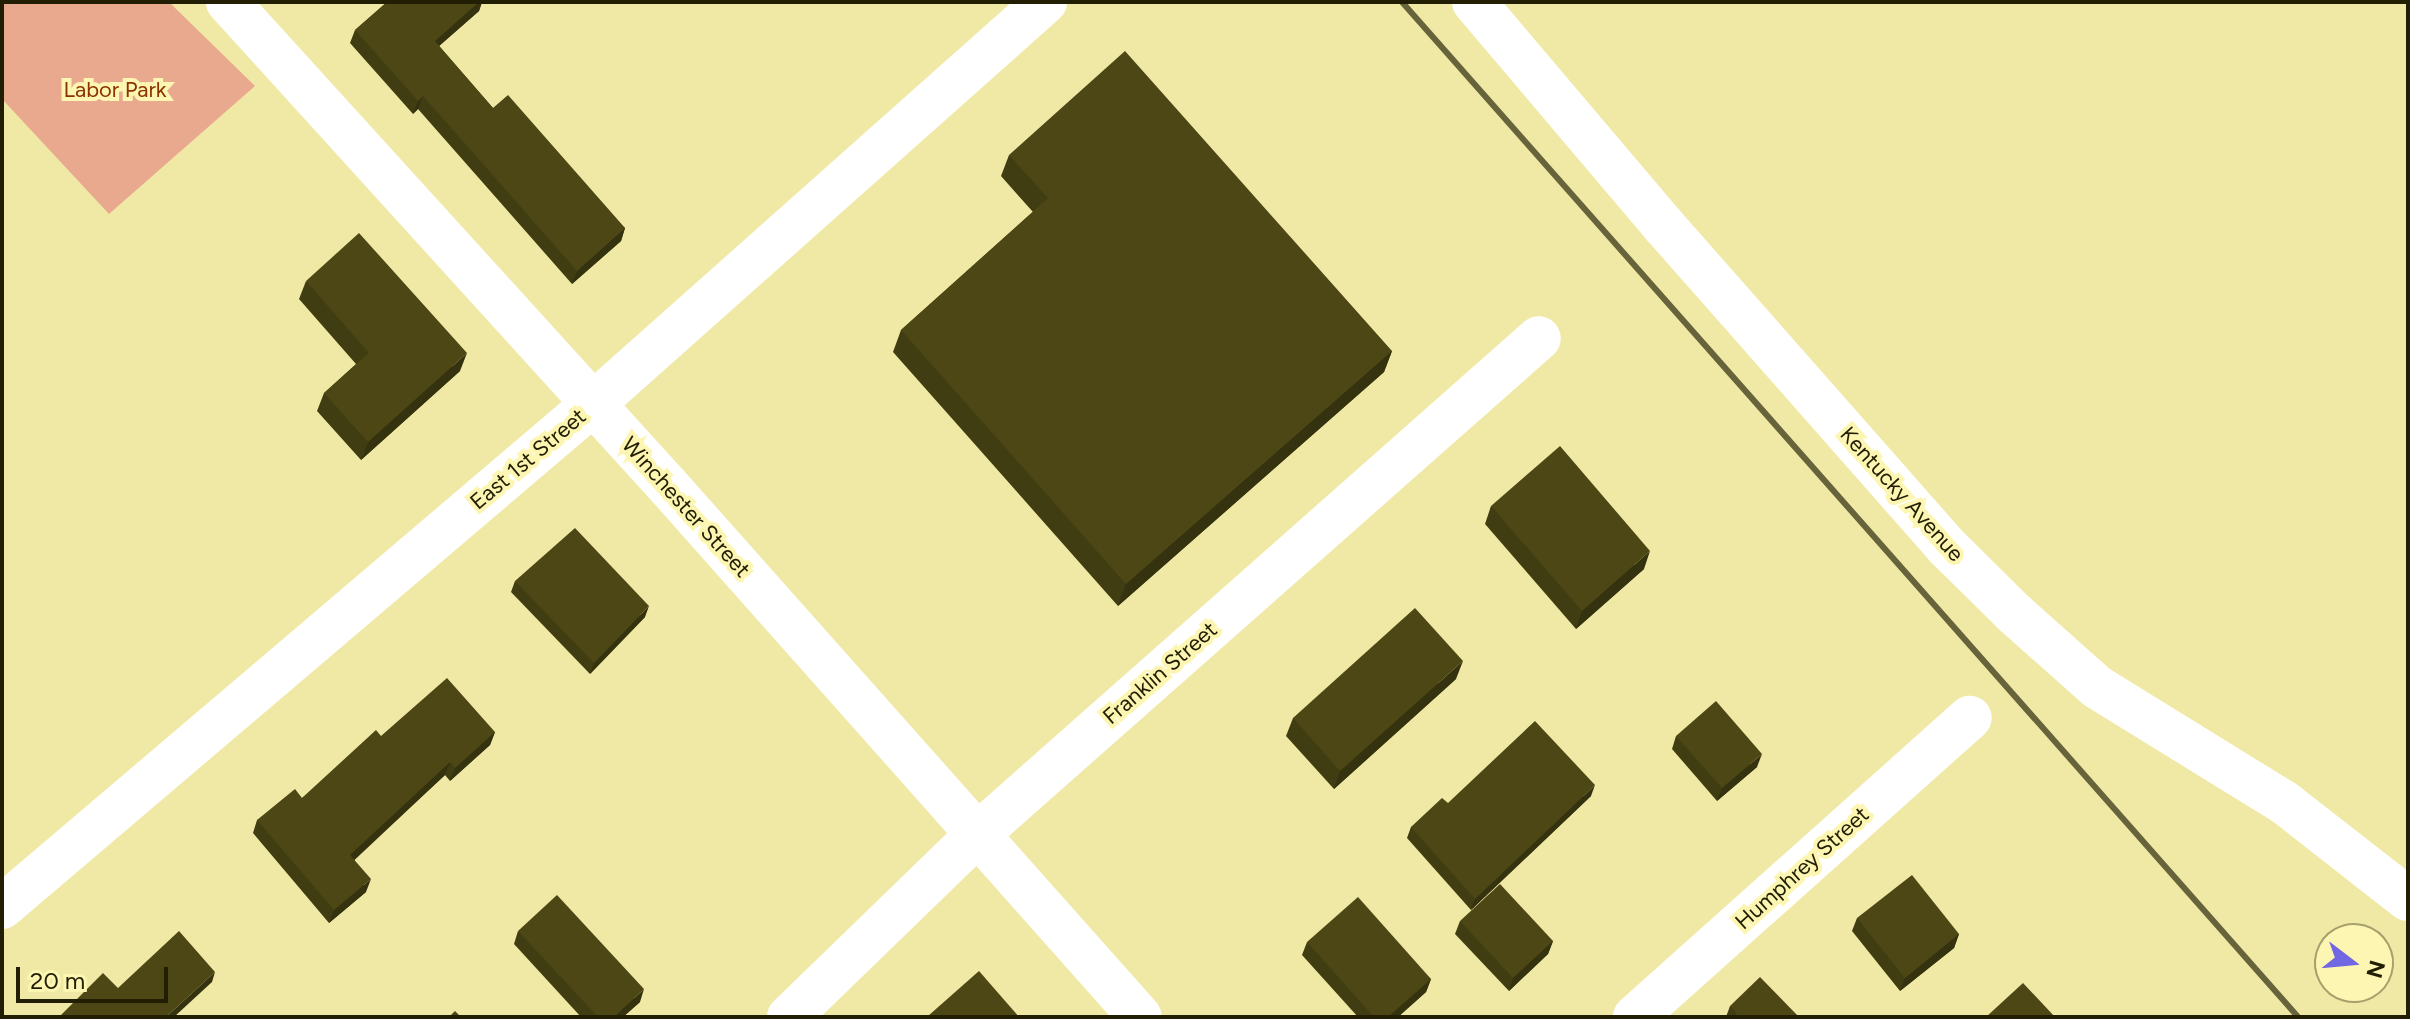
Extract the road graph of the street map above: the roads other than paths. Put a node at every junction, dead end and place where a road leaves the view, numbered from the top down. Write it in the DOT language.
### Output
graph roads {
  1 [pos="228,2"];
  2 [pos="1045,2"];
  3 [pos="1474,2"];
  4 [pos="1539,338"];
  5 [pos="593,404"];
  6 [pos="1970,718"];
  7 [pos="979,833"];
  8 [pos="2408,899"];
  9 [pos="2,907"];
  10 [pos="789,1017"];
  11 [pos="1140,1017"];
  12 [pos="1635,1017"];
  1 -- 5 [label="street, Winchester Street"];
  2 -- 5 [label="street, East 1st Street"];
  3 -- 8 [label="street, Kentucky Avenue"];
  4 -- 7 [label="street, Franklin Street"];
  5 -- 7 [label="street, Winchester Street"];
  5 -- 9 [label="street, East 1st Street"];
  6 -- 12 [label="street, Humphrey Street"];
  7 -- 10 [label="street, Franklin Street"];
  7 -- 11 [label="street, Winchester Street"];
}
